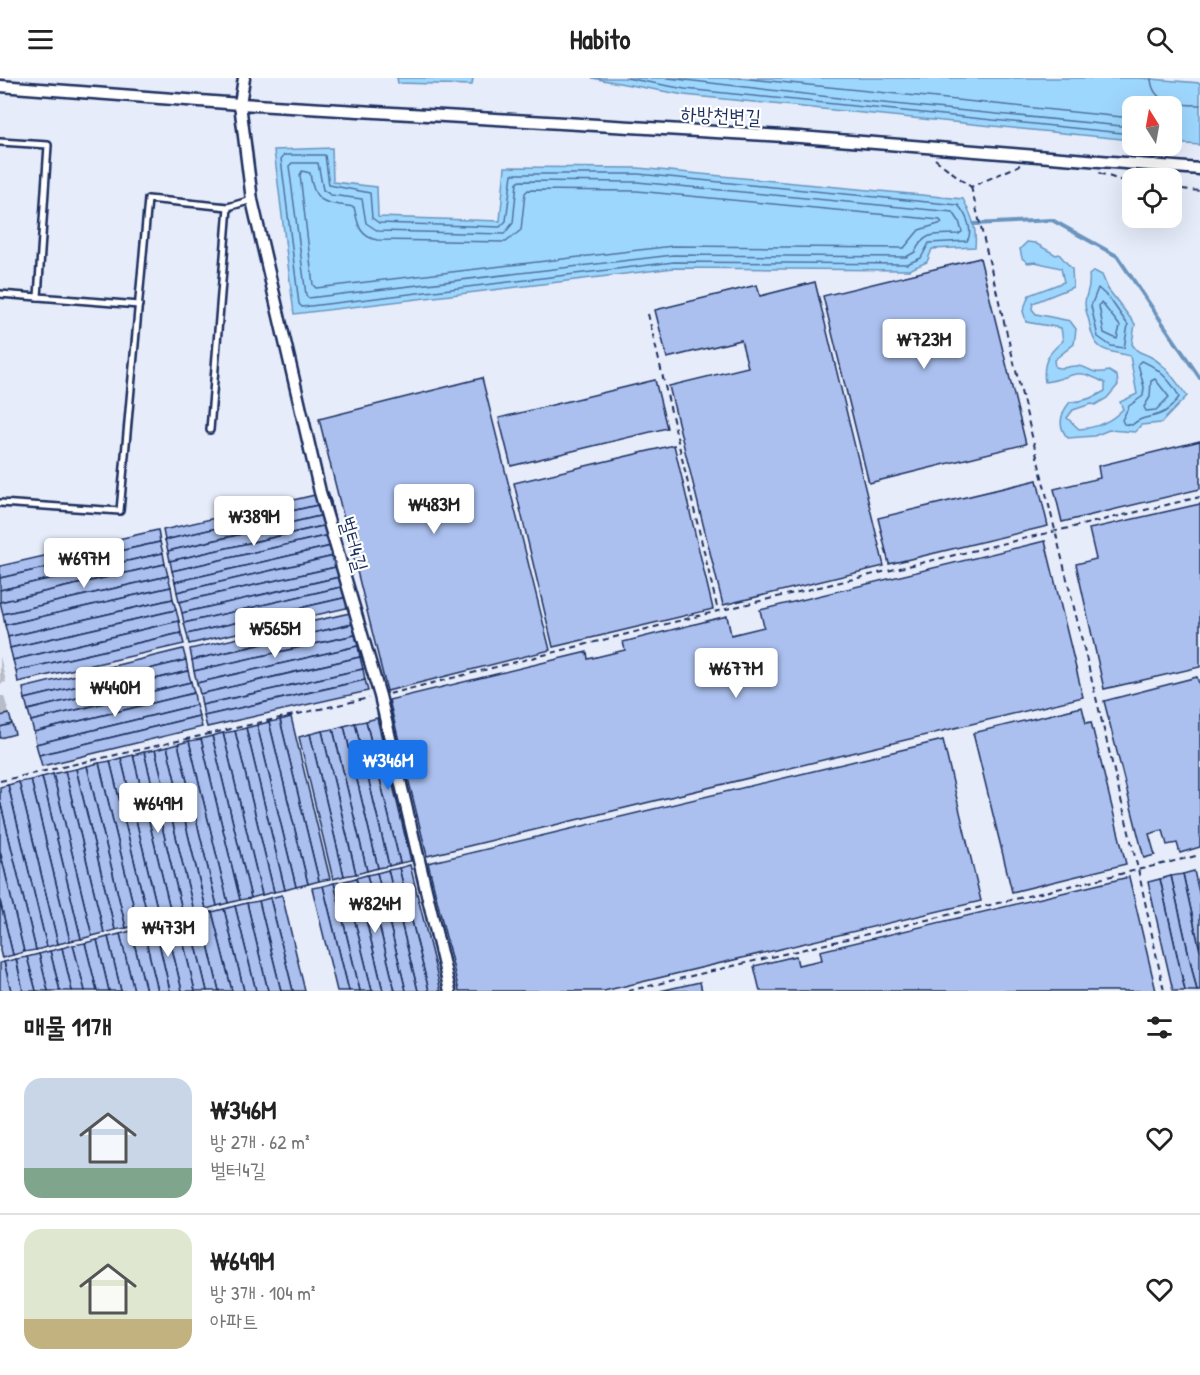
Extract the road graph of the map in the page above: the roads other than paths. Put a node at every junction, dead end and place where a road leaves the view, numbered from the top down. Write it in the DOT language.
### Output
graph roads {
  1 [pos="244,78"];
  2 [pos="0,86"];
  3 [pos="240,104"];
  4 [pos="0,142"];
  5 [pos="1200,168"];
  6 [pos="252,200"];
  7 [pos="228,207"];
  8 [pos="0,294"];
  9 [pos="38,297"];
  10 [pos="139,305"];
  11 [pos="210,430"];
  12 [pos="0,503"];
  13 [pos="450,991"];
  1 -- 3 [label="street, 벌터4길"];
  2 -- 3 [label="street, 하방천변길"];
  3 -- 5 [label="street, 하방천변길"];
  3 -- 6 [label="street, 벌터4길"];
  4 -- 9 [label="lane"];
  6 -- 7 [label="lane"];
  6 -- 13 [label="street, 벌터4길"];
  7 -- 10 [label="lane"];
  7 -- 11 [label="lane"];
  8 -- 9 [label="lane"];
  9 -- 10 [label="lane"];
  10 -- 12 [label="lane"];
}
